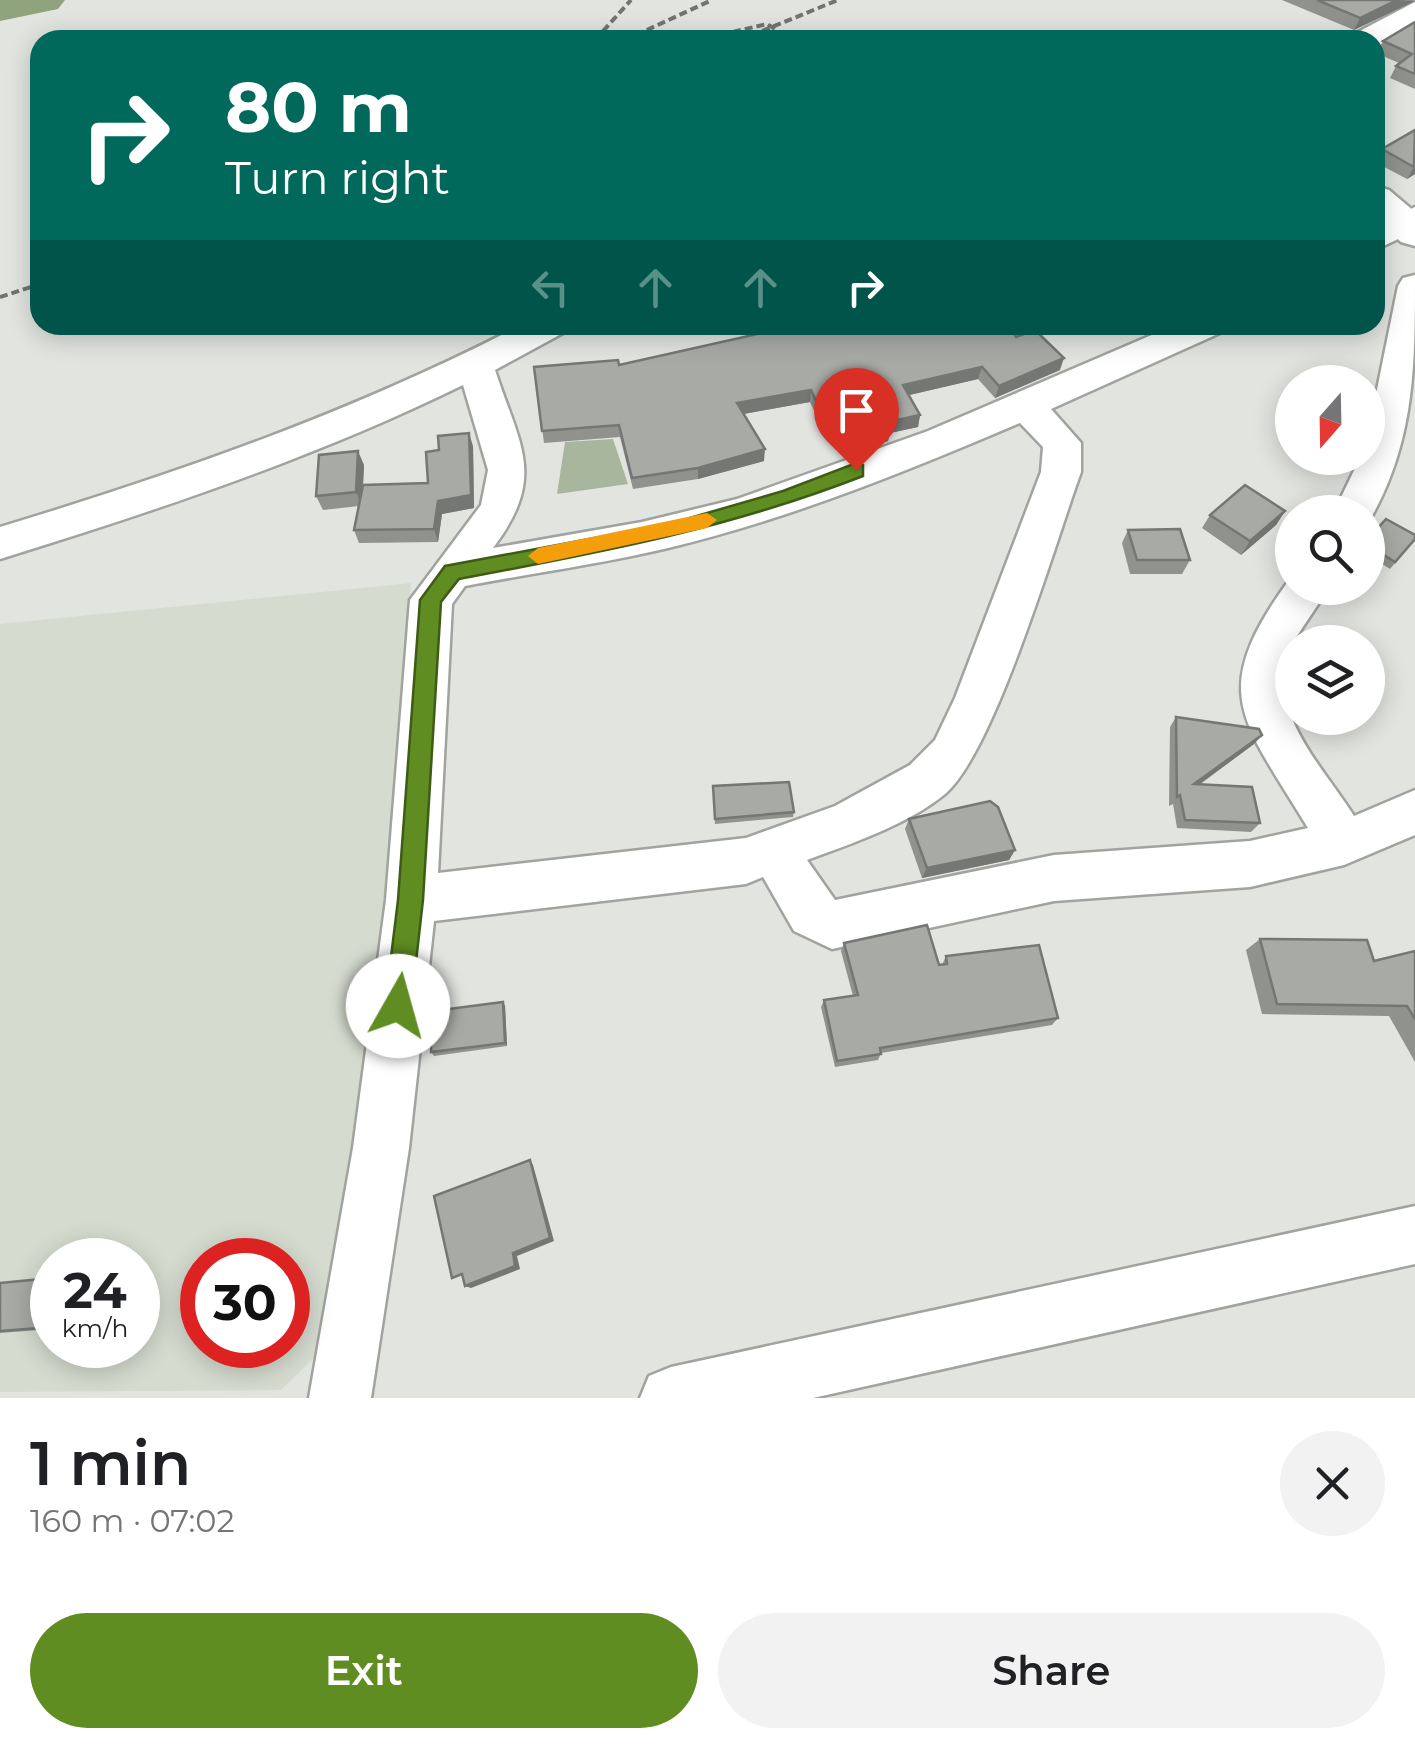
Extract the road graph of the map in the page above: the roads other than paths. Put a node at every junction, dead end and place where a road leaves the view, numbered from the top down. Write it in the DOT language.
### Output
graph roads {
  1 [pos="1415,12"];
  2 [pos="1385,30"];
  3 [pos="1415,286"];
  4 [pos="531,335"];
  5 [pos="1184,335"];
  6 [pos="475,365"];
  7 [pos="1025,405"];
  8 [pos="1364,495"];
  9 [pos="0,544"];
  10 [pos="452,572"];
  11 [pos="1296,605"];
  12 [pos="1415,812"];
  13 [pos="1344,843"];
  14 [pos="774,850"];
  15 [pos="411,900"];
  16 [pos="1415,1236"];
  17 [pos="340,1398"];
  18 [pos="672,1398"];
  1 -- 2 [label="street"];
  3 -- 8 [label="street"];
  4 -- 6 [label="street"];
  5 -- 7 [label="street"];
  6 -- 9 [label="street"];
  6 -- 10 [label="street"];
  7 -- 10 [label="street"];
  7 -- 14 [label="street"];
  10 -- 15 [label="street"];
  11 -- 13 [label="street"];
  12 -- 13 [label="street"];
  13 -- 14 [label="street"];
  14 -- 15 [label="street"];
  15 -- 17 [label="street"];
  16 -- 18 [label="street"];
}
